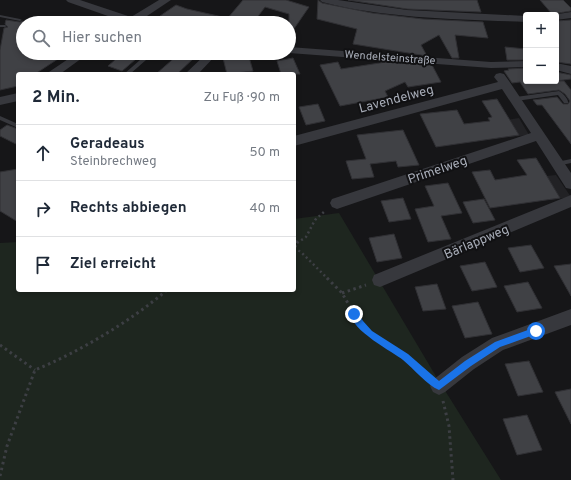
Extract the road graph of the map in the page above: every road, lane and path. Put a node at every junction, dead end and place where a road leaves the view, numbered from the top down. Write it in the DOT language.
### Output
graph roads {
  1 [pos="71,0"];
  2 [pos="166,0"];
  3 [pos="325,0"];
  4 [pos="0,16"];
  5 [pos="117,16"];
  6 [pos="143,16"];
  7 [pos="559,16"];
  8 [pos="571,16"];
  9 [pos="16,19"];
  10 [pos="523,19"];
  11 [pos="296,51"];
  12 [pos="73,60"];
  13 [pos="143,60"];
  14 [pos="206,60"];
  15 [pos="523,64"];
  16 [pos="491,65"];
  17 [pos="559,67"];
  18 [pos="571,70"];
  19 [pos="55,72"];
  20 [pos="129,72"];
  21 [pos="193,72"];
  22 [pos="505,84"];
  23 [pos="16,97"];
  24 [pos="516,99"];
  25 [pos="0,101"];
  26 [pos="566,102"];
  27 [pos="0,118"];
  28 [pos="16,125"];
  29 [pos="538,136"];
  30 [pos="296,140"];
  31 [pos="571,162"];
  32 [pos="557,164"];
  33 [pos="571,184"];
  34 [pos="571,201"];
  35 [pos="337,203"];
  36 [pos="297,242"];
  37 [pos="296,249"];
  38 [pos="380,280"];
  39 [pos="162,292"];
  40 [pos="342,294"];
  41 [pos="571,317"];
  42 [pos="0,345"];
  43 [pos="35,370"];
  44 [pos="439,386"];
  45 [pos="0,476"];
  46 [pos="453,480"];
  1 -- 5 [label="street"];
  2 -- 6 [label="street"];
  3 -- 10 [label="street"];
  4 -- 9 [label="lane"];
  7 -- 8 [label="street"];
  11 -- 16 [label="street, Wendelsteinstraße"];
  12 -- 19 [label="street"];
  13 -- 20 [label="lane"];
  14 -- 21 [label="street"];
  15 -- 16 [label="street, Wendelsteinstraße"];
  16 -- 22 [label="street"];
  17 -- 18 [label="street"];
  22 -- 24 [label="street"];
  22 -- 30 [label="street, Lavendelweg"];
  23 -- 25 [label="street"];
  24 -- 26 [label="lane"];
  24 -- 29 [label="street"];
  27 -- 28 [label="lane"];
  29 -- 32 [label="street"];
  29 -- 35 [label="street, Primelweg"];
  31 -- 32 [label="lane"];
  32 -- 33 [label="street"];
  34 -- 38 [label="street, Bärlappweg"];
  35 -- 36 [label="path"];
  37 -- 40 [label="path"];
  38 -- 40 [label="path"];
  39 -- 43 [label="path"];
  40 -- 44 [label="path"];
  41 -- 44 [label="street"];
  42 -- 43 [label="path"];
  43 -- 45 [label="path"];
  44 -- 46 [label="path"];
}
